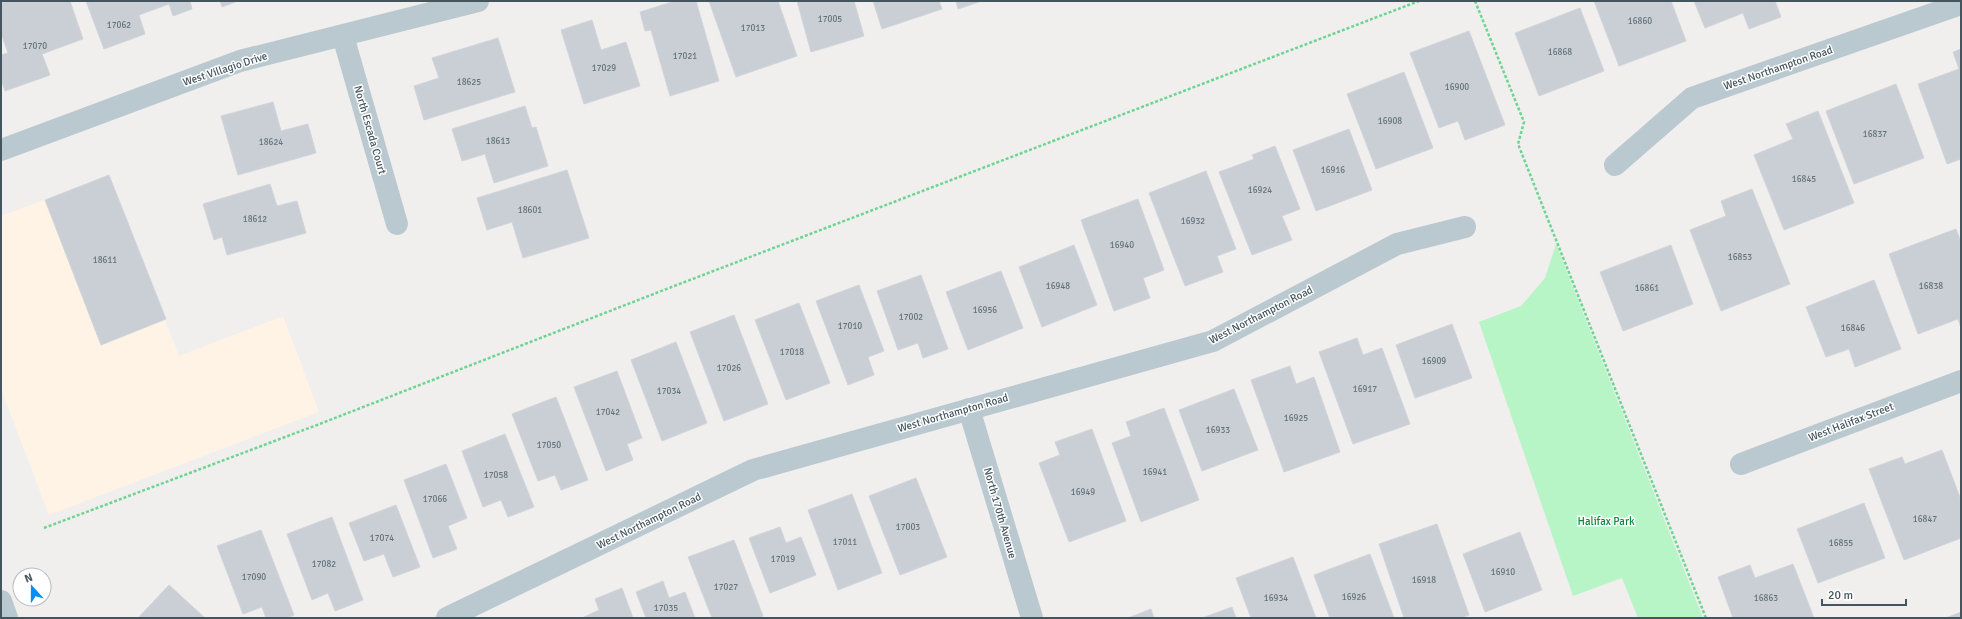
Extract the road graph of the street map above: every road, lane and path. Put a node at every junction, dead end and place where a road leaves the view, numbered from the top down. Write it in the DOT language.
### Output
graph roads {
  1 [pos="478,1"];
  2 [pos="1419,1"];
  3 [pos="1475,1"];
  4 [pos="1961,4"];
  5 [pos="343,36"];
  6 [pos="1,150"];
  7 [pos="1615,165"];
  8 [pos="397,224"];
  9 [pos="1465,227"];
  10 [pos="1961,381"];
  11 [pos="969,408"];
  12 [pos="1741,464"];
  13 [pos="44,528"];
  14 [pos="1,601"];
  15 [pos="7,618"];
  16 [pos="447,618"];
  17 [pos="1032,618"];
  18 [pos="1706,618"];
  1 -- 5 [label="street, West Villagio Drive"];
  2 -- 13 [label="path"];
  3 -- 18 [label="path"];
  4 -- 7 [label="street, West Northampton Road"];
  5 -- 6 [label="street, West Villagio Drive"];
  5 -- 8 [label="street, North Escada Court"];
  9 -- 11 [label="street, West Northampton Road"];
  10 -- 12 [label="street, West Halifax Street"];
  11 -- 16 [label="street, West Northampton Road"];
  11 -- 17 [label="street, North 170th Avenue"];
  14 -- 15 [label="street"];
}
